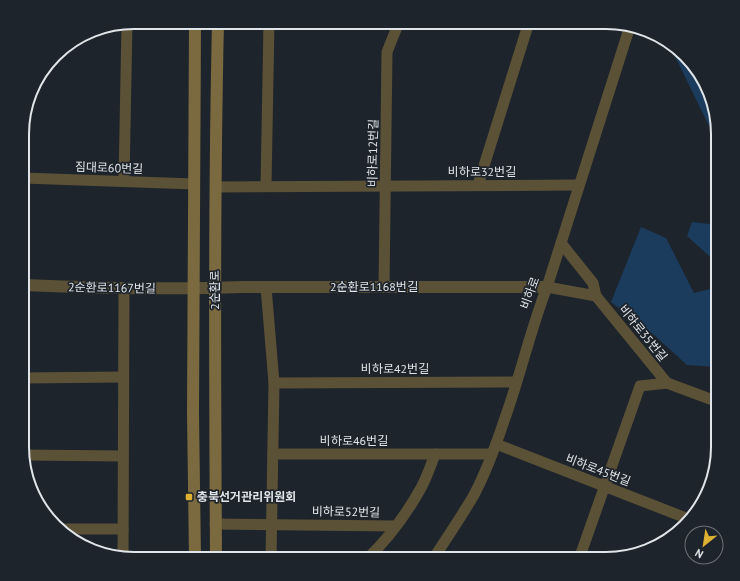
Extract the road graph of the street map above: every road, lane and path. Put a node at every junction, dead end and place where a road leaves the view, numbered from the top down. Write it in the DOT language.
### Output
graph roads {
  1 [pos="127,29"];
  2 [pos="195,29"];
  3 [pos="218,29"];
  4 [pos="269,29"];
  5 [pos="396,29"];
  6 [pos="527,29"];
  7 [pos="628,31"];
  8 [pos="29,178"];
  9 [pos="124,182"];
  10 [pos="194,184"];
  11 [pos="385,185"];
  12 [pos="478,185"];
  13 [pos="579,185"];
  14 [pos="266,186"];
  15 [pos="216,187"];
  16 [pos="561,243"];
  17 [pos="29,285"];
  18 [pos="266,287"];
  19 [pos="384,287"];
  20 [pos="547,287"];
  21 [pos="215,288"];
  22 [pos="124,289"];
  23 [pos="197,289"];
  24 [pos="596,296"];
  25 [pos="124,377"];
  26 [pos="29,378"];
  27 [pos="516,382"];
  28 [pos="274,383"];
  29 [pos="667,383"];
  30 [pos="711,399"];
  31 [pos="494,449"];
  32 [pos="273,454"];
  33 [pos="435,454"];
  34 [pos="29,455"];
  35 [pos="123,456"];
  36 [pos="604,487"];
  37 [pos="684,517"];
  38 [pos="216,524"];
  39 [pos="272,524"];
  40 [pos="395,526"];
  41 [pos="69,529"];
  42 [pos="123,529"];
  43 [pos="123,551"];
  44 [pos="195,552"];
  45 [pos="216,552"];
  46 [pos="271,552"];
  47 [pos="374,552"];
  48 [pos="437,552"];
  49 [pos="581,552"];
  1 -- 9 [label="street"];
  2 -- 10 [label="main road, 2순환로"];
  3 -- 15 [label="main road, 2순환로"];
  4 -- 14 [label="street"];
  5 -- 11 [label="street, 비하로12번길"];
  6 -- 12 [label="street"];
  7 -- 13 [label="street, 비하로"];
  8 -- 9 [label="street, 짐대로60번길"];
  9 -- 10 [label="street, 짐대로60번길"];
  10 -- 23 [label="main road, 2순환로"];
  11 -- 12 [label="street, 비하로32번길"];
  11 -- 14 [label="street, 비하로32번길"];
  11 -- 19 [label="street, 비하로12번길"];
  12 -- 13 [label="street, 비하로32번길"];
  13 -- 16 [label="street, 비하로"];
  14 -- 15 [label="street, 비하로32번길"];
  15 -- 21 [label="main road, 2순환로"];
  16 -- 20 [label="street, 비하로"];
  16 -- 24 [label="street, 비하로35번길"];
  17 -- 22 [label="street, 2순환로1167번길"];
  18 -- 19 [label="street, 2순환로1168번길"];
  18 -- 21 [label="street, 2순환로1168번길"];
  18 -- 28 [label="street"];
  19 -- 20 [label="street, 2순환로1168번길"];
  20 -- 24 [label="street"];
  20 -- 27 [label="street, 비하로"];
  21 -- 23 [label="street, 2순환로1168번길"];
  21 -- 38 [label="main road, 2순환로"];
  22 -- 23 [label="street, 2순환로1167번길"];
  22 -- 25 [label="street"];
  23 -- 44 [label="main road, 2순환로"];
  24 -- 29 [label="street, 비하로35번길"];
  25 -- 26 [label="street"];
  25 -- 35 [label="street"];
  27 -- 28 [label="street, 비하로42번길"];
  27 -- 31 [label="street, 비하로"];
  28 -- 32 [label="street"];
  29 -- 30 [label="street"];
  29 -- 36 [label="street"];
  31 -- 33 [label="street, 비하로46번길"];
  31 -- 36 [label="street, 비하로45번길"];
  31 -- 48 [label="street, 비하로"];
  32 -- 33 [label="street, 비하로46번길"];
  32 -- 39 [label="street"];
  33 -- 40 [label="street"];
  34 -- 35 [label="street"];
  35 -- 42 [label="street"];
  36 -- 37 [label="street, 비하로45번길"];
  36 -- 49 [label="street"];
  38 -- 39 [label="street, 비하로52번길"];
  38 -- 45 [label="main road, 2순환로"];
  39 -- 40 [label="street, 비하로52번길"];
  39 -- 46 [label="street"];
  40 -- 47 [label="street"];
  41 -- 42 [label="street"];
  42 -- 43 [label="street"];
}
